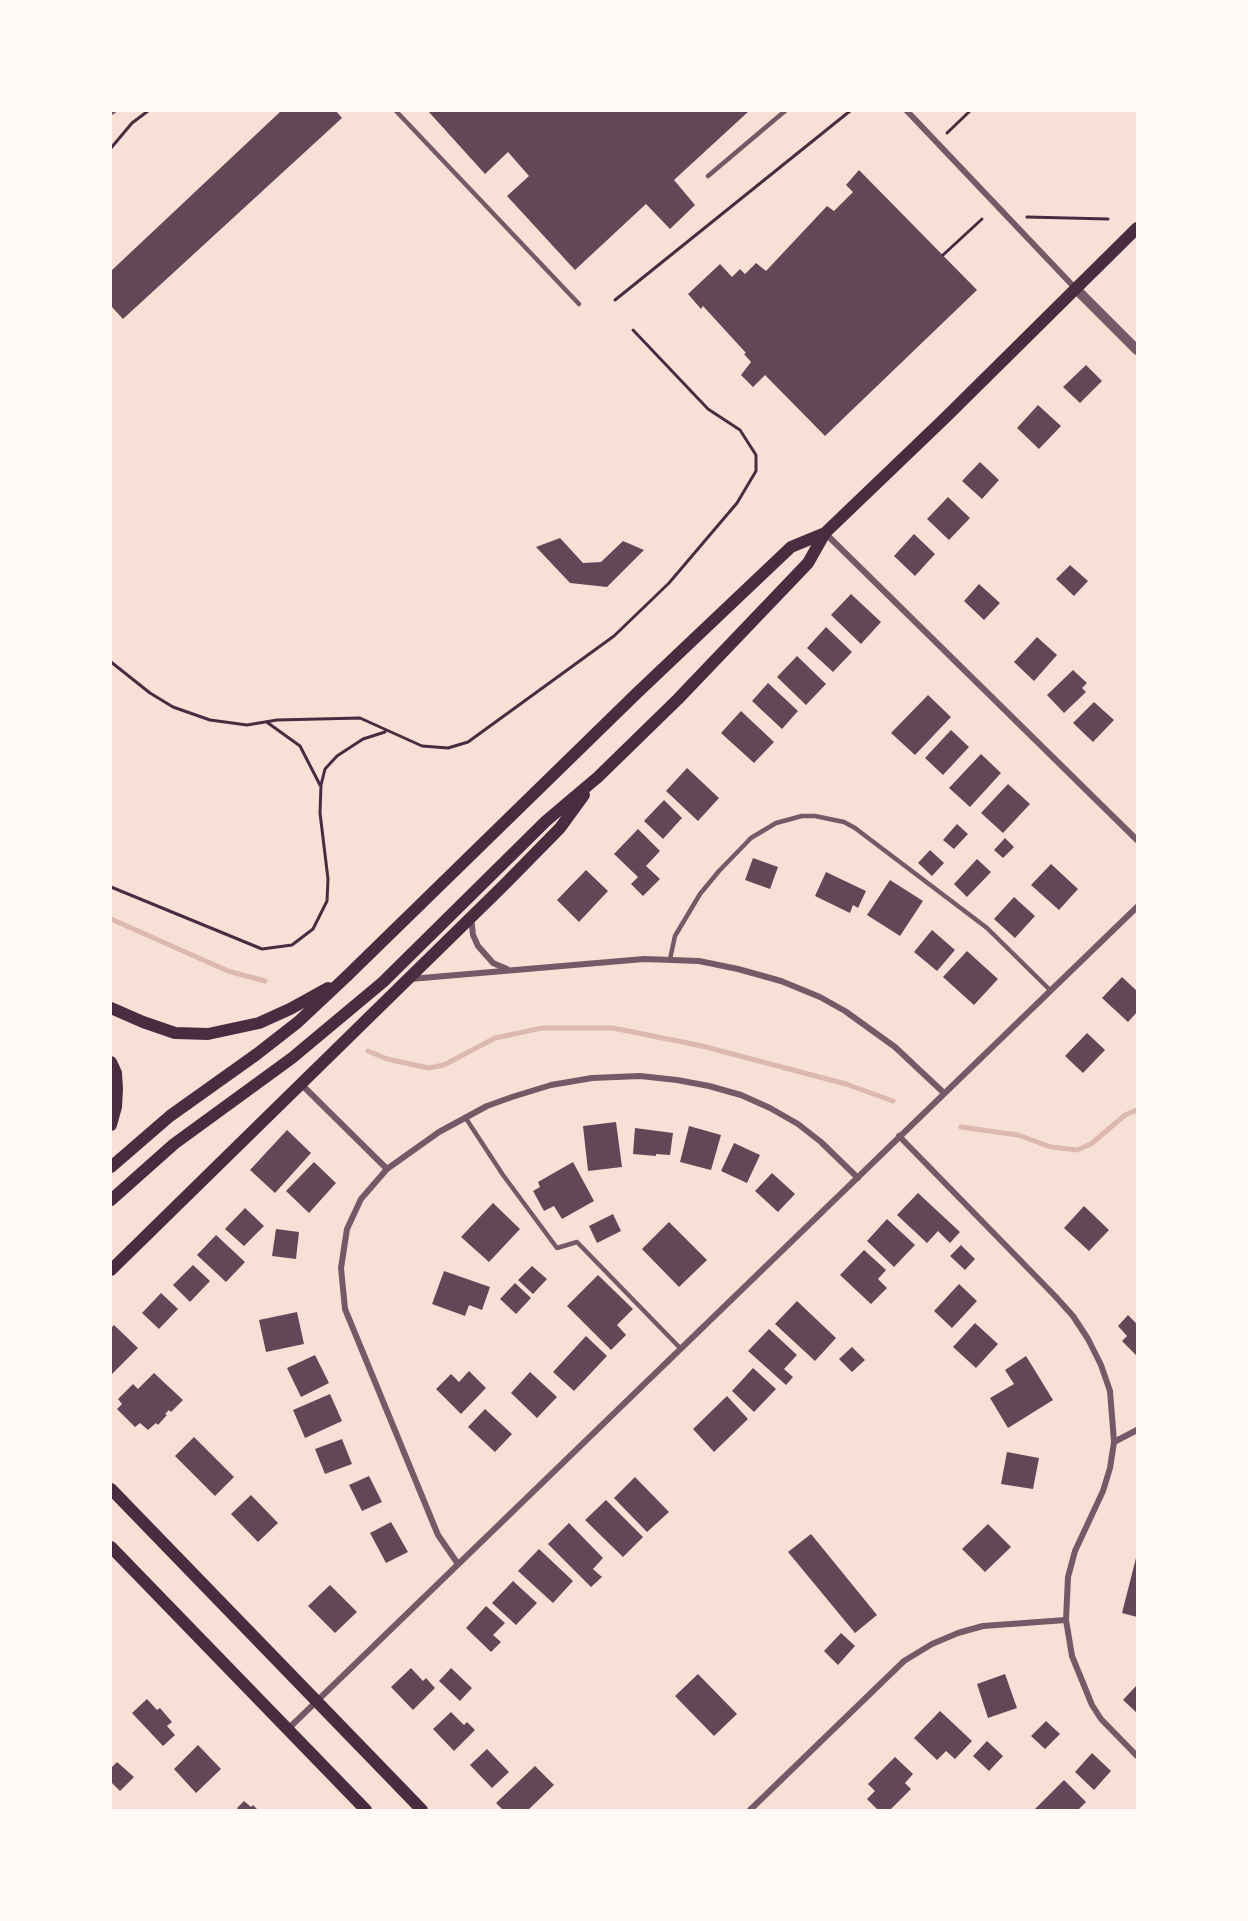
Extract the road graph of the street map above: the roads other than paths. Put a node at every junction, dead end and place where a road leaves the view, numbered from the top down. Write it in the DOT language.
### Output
graph roads {
  1 [pos="396,111"];
  2 [pos="785,111"];
  3 [pos="907,111"];
  4 [pos="708,176"];
  5 [pos="1137,228"];
  6 [pos="1076,289"];
  7 [pos="579,304"];
  8 [pos="1137,350"];
  9 [pos="825,533"];
  10 [pos="598,777"];
  11 [pos="1137,840"];
  12 [pos="1137,907"];
  13 [pos="471,917"];
  14 [pos="670,959"];
  15 [pos="507,969"];
  16 [pos="347,976"];
  17 [pos="410,979"];
  18 [pos="1050,990"];
  19 [pos="111,1008"];
  20 [pos="111,1062"];
  21 [pos="301,1084"];
  22 [pos="944,1093"];
  23 [pos="465,1117"];
  24 [pos="111,1125"];
  25 [pos="899,1136"];
  26 [pos="111,1167"];
  27 [pos="387,1170"];
  28 [pos="858,1178"];
  29 [pos="111,1200"];
  30 [pos="111,1270"];
  31 [pos="681,1349"];
  32 [pos="1137,1430"];
  33 [pos="1114,1442"];
  34 [pos="111,1489"];
  35 [pos="111,1547"];
  36 [pos="459,1564"];
  37 [pos="1066,1620"];
  38 [pos="316,1701"];
  39 [pos="288,1730"];
  40 [pos="1137,1756"];
  41 [pos="366,1810"];
  42 [pos="422,1810"];
  43 [pos="750,1810"];
  1 -- 7 [label="lane"];
  2 -- 4 [label="lane"];
  3 -- 6 [label="street"];
  5 -- 6 [label="main road"];
  6 -- 8 [label="street"];
  6 -- 9 [label="main road"];
  9 -- 10 [label="main road"];
  9 -- 11 [label="street"];
  9 -- 16 [label="main road"];
  10 -- 13 [label="main road"];
  10 -- 29 [label="main road"];
  12 -- 18 [label="street"];
  13 -- 15 [label="street"];
  13 -- 17 [label="main road"];
  14 -- 15 [label="street"];
  14 -- 18 [label="lane"];
  14 -- 22 [label="street"];
  15 -- 17 [label="street"];
  16 -- 19 [label="main road"];
  16 -- 26 [label="main road"];
  17 -- 21 [label="main road"];
  18 -- 22 [label="street"];
  20 -- 24 [label="main road"];
  21 -- 27 [label="street"];
  21 -- 30 [label="main road"];
  22 -- 25 [label="street"];
  23 -- 27 [label="street"];
  23 -- 28 [label="street"];
  23 -- 31 [label="lane"];
  25 -- 28 [label="street"];
  25 -- 33 [label="street"];
  27 -- 36 [label="street"];
  28 -- 31 [label="street"];
  31 -- 36 [label="street"];
  32 -- 33 [label="street"];
  33 -- 37 [label="street"];
  34 -- 38 [label="main road"];
  35 -- 39 [label="main road"];
  36 -- 38 [label="street"];
  37 -- 40 [label="street"];
  37 -- 43 [label="street"];
  38 -- 39 [label="street"];
  38 -- 42 [label="main road"];
  39 -- 41 [label="main road"];
}
